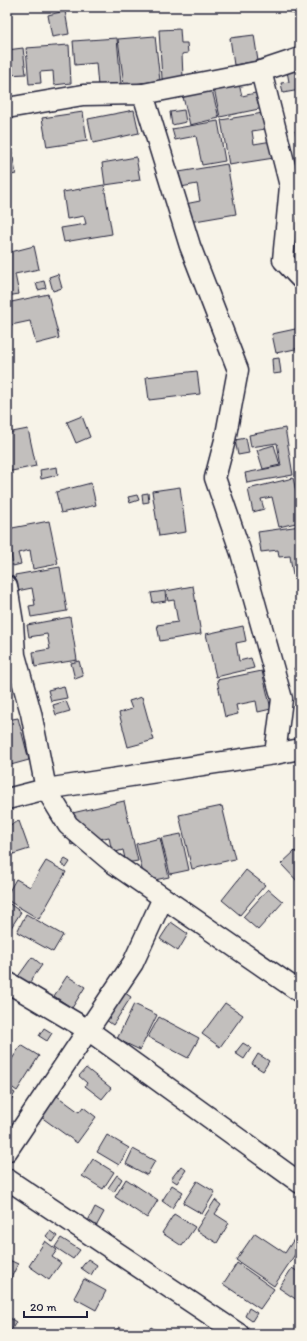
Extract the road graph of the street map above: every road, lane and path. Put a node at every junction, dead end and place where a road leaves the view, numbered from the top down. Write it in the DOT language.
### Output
graph roads {
  1 [pos="300,58"];
  2 [pos="261,71"];
  3 [pos="143,94"];
  4 [pos="7,108"];
  5 [pos="300,278"];
  6 [pos="7,586"];
  7 [pos="11,656"];
  8 [pos="298,752"];
  9 [pos="275,754"];
  10 [pos="46,789"];
  11 [pos="7,799"];
  12 [pos="163,898"];
  13 [pos="7,982"];
  14 [pos="300,992"];
  15 [pos="88,1030"];
  16 [pos="7,1151"];
  17 [pos="7,1179"];
  18 [pos="300,1183"];
  19 [pos="239,1334"];
  1 -- 2 [label="street"];
  2 -- 3 [label="street"];
  2 -- 5 [label="street"];
  3 -- 4 [label="street"];
  3 -- 9 [label="street"];
  6 -- 7 [label="street"];
  7 -- 10 [label="street"];
  8 -- 9 [label="street"];
  9 -- 10 [label="street"];
  10 -- 11 [label="street"];
  10 -- 12 [label="street"];
  12 -- 14 [label="street"];
  12 -- 15 [label="street"];
  13 -- 15 [label="street"];
  15 -- 16 [label="street"];
  15 -- 18 [label="street"];
  17 -- 19 [label="street"];
}
